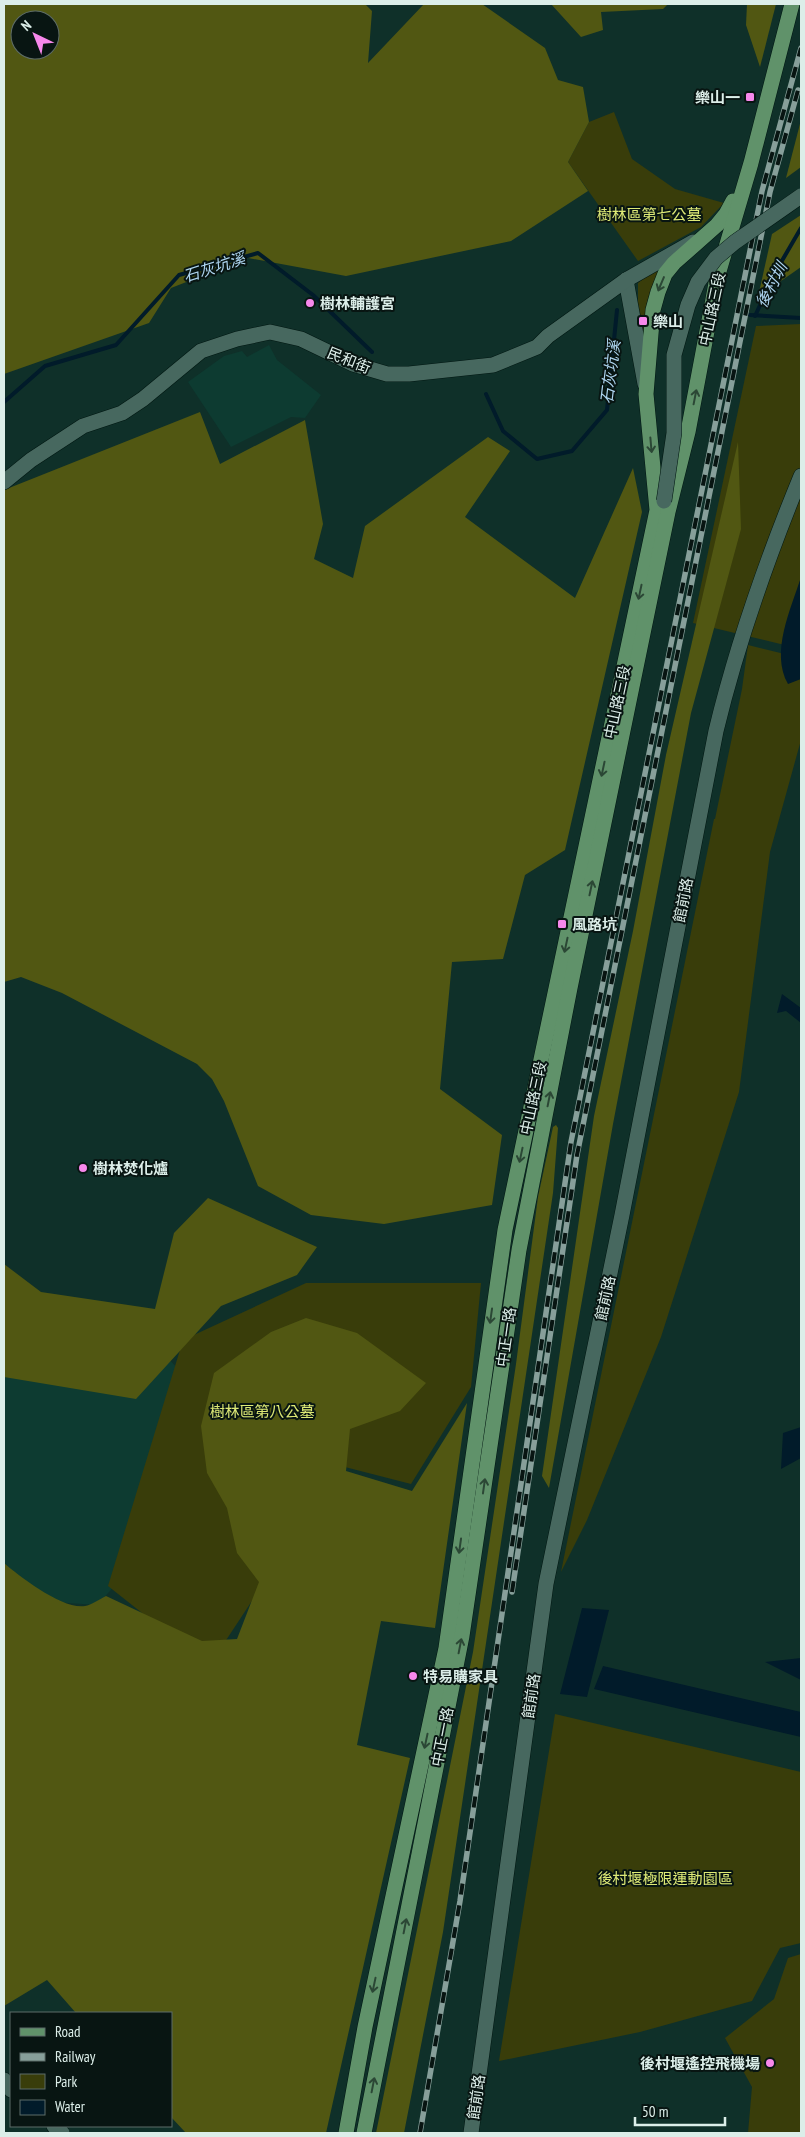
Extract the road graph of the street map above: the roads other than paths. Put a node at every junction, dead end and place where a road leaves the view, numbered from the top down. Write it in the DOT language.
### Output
graph roads {
  1 [pos="792,4"];
  2 [pos="751,163"];
  3 [pos="801,196"];
  4 [pos="703,236"];
  5 [pos="626,280"];
  6 [pos="646,394"];
  7 [pos="801,476"];
  8 [pos="4,482"];
  9 [pos="663,508"];
  10 [pos="519,1250"];
  11 [pos="498,1268"];
  12 [pos="346,2133"];
  13 [pos="364,2133"];
  14 [pos="471,2133"];
  1 -- 2 [label="main road, 中山路三段"];
  2 -- 4 [label="main road, 中山路三段"];
  9 -- 2 [label="main road, 中山路三段, one-way"];
  3 -- 9 [label="street, bridge"];
  4 -- 5 [label="street, 民和街"];
  4 -- 6 [label="main road, 中山路三段, one-way"];
  5 -- 6 [label="street"];
  5 -- 8 [label="street, 民和街"];
  6 -- 9 [label="main road, 中山路三段, one-way"];
  7 -- 14 [label="street, 館前路"];
  10 -- 9 [label="main road, 中山路三段, one-way"];
  9 -- 11 [label="main road, 中山路三段, one-way"];
  13 -- 10 [label="main road, 中正一路, one-way"];
  11 -- 12 [label="main road, 中正一路, one-way"];
}
